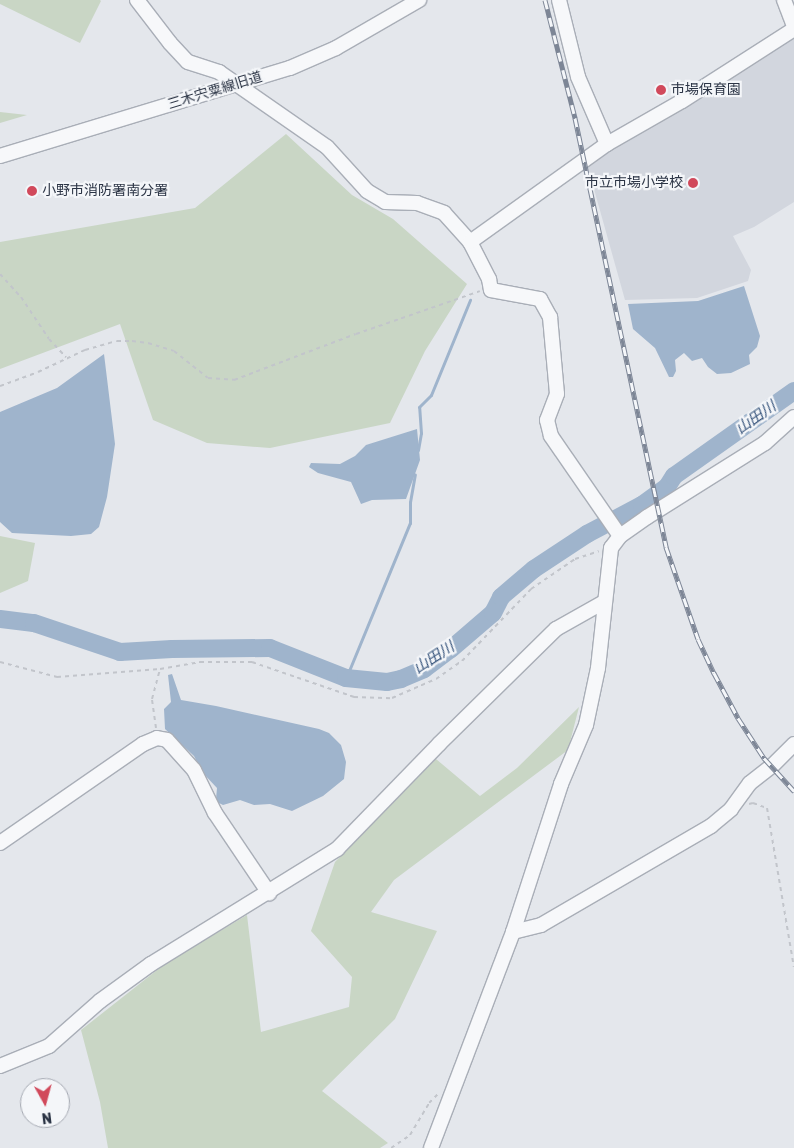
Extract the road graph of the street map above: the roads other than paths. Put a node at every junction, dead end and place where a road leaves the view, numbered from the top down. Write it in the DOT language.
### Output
graph roads {
  1 [pos="136,0"];
  2 [pos="419,0"];
  3 [pos="559,0"];
  4 [pos="784,0"];
  5 [pos="794,28"];
  6 [pos="238,85"];
  7 [pos="607,144"];
  8 [pos="0,156"];
  9 [pos="470,242"];
  10 [pos="794,417"];
  11 [pos="620,536"];
  12 [pos="604,602"];
  13 [pos="794,744"];
  14 [pos="0,843"];
  15 [pos="269,893"];
  16 [pos="513,932"];
  17 [pos="0,1066"];
  18 [pos="431,1148"];
  1 -- 6 [label="street"];
  2 -- 6 [label="street, 三木宍粟線旧道"];
  3 -- 7 [label="street"];
  4 -- 5 [label="street"];
  5 -- 7 [label="street"];
  6 -- 8 [label="street, 三木宍粟線旧道"];
  6 -- 9 [label="street"];
  7 -- 9 [label="street"];
  9 -- 11 [label="street"];
  10 -- 11 [label="street"];
  11 -- 12 [label="street"];
  12 -- 15 [label="street"];
  12 -- 16 [label="street"];
  13 -- 16 [label="street"];
  14 -- 15 [label="street"];
  15 -- 17 [label="street"];
  16 -- 18 [label="street"];
}
